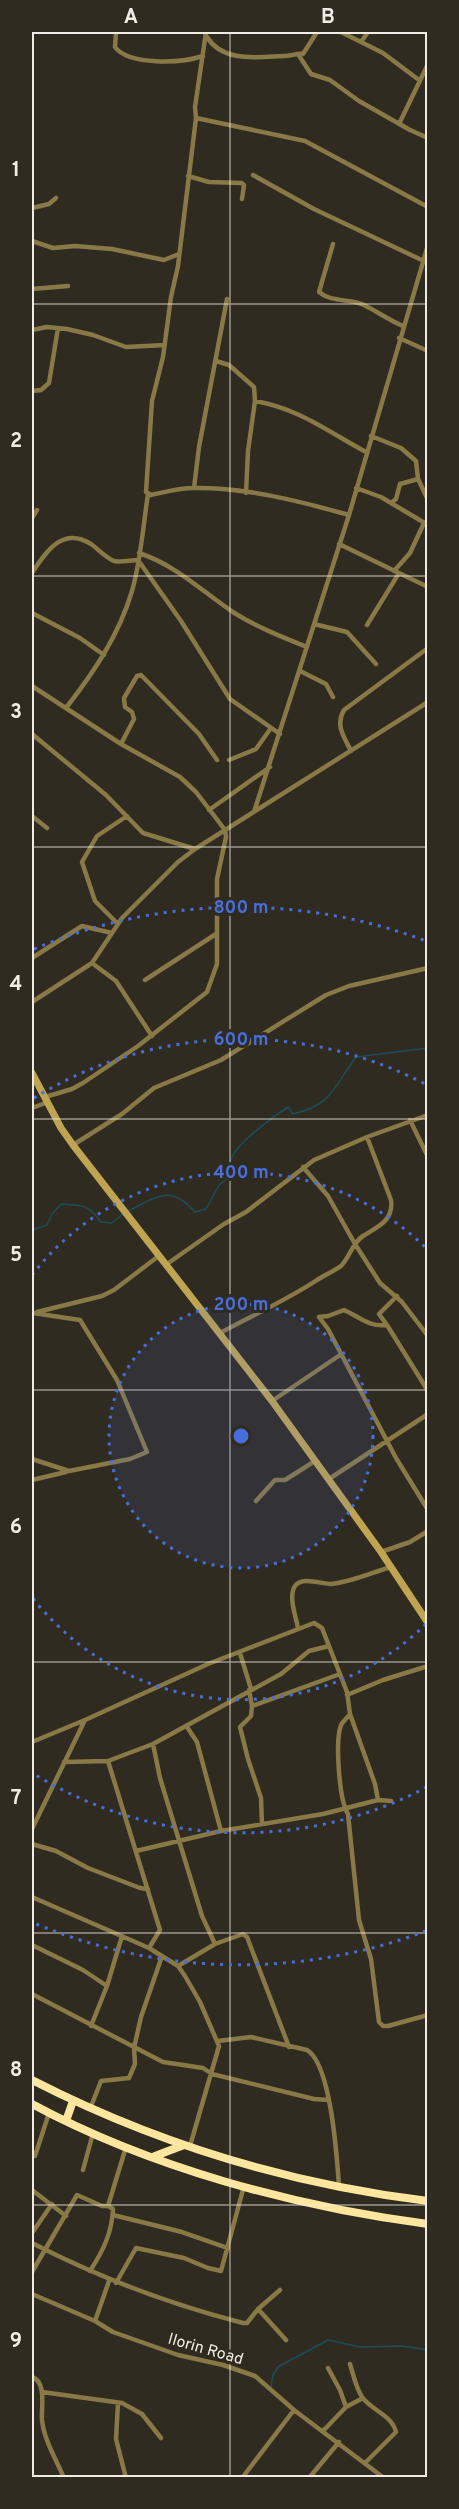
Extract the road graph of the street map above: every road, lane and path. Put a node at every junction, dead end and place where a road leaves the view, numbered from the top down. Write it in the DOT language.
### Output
graph roads {
  1 [pos="116,32"];
  2 [pos="317,32"];
  3 [pos="341,32"];
  4 [pos="368,32"];
  5 [pos="206,34"];
  6 [pos="361,42"];
  7 [pos="298,54"];
  8 [pos="203,56"];
  9 [pos="428,63"];
  10 [pos="419,80"];
  11 [pos="196,118"];
  12 [pos="399,124"];
  13 [pos="428,138"];
  14 [pos="253,175"];
  15 [pos="188,176"];
  16 [pos="56,198"];
  17 [pos="242,199"];
  18 [pos="428,207"];
  19 [pos="32,208"];
  20 [pos="32,241"];
  21 [pos="333,244"];
  22 [pos="428,245"];
  23 [pos="179,254"];
  24 [pos="425,262"];
  25 [pos="68,286"];
  26 [pos="32,289"];
  27 [pos="227,299"];
  28 [pos="403,326"];
  29 [pos="58,328"];
  30 [pos="32,330"];
  31 [pos="399,338"];
  32 [pos="165,345"];
  33 [pos="428,351"];
  34 [pos="216,361"];
  35 [pos="32,391"];
  36 [pos="255,401"];
  37 [pos="370,436"];
  38 [pos="366,452"];
  39 [pos="418,479"];
  40 [pos="194,488"];
  41 [pos="356,489"];
  42 [pos="246,493"];
  43 [pos="148,494"];
  44 [pos="428,500"];
  45 [pos="391,503"];
  46 [pos="37,510"];
  47 [pos="349,515"];
  48 [pos="32,518"];
  49 [pos="426,524"];
  50 [pos="339,544"];
  51 [pos="138,556"];
  52 [pos="397,572"];
  53 [pos="32,573"];
  54 [pos="428,587"];
  55 [pos="32,613"];
  56 [pos="314,624"];
  57 [pos="367,625"];
  58 [pos="307,647"];
  59 [pos="428,648"];
  60 [pos="104,655"];
  61 [pos="376,664"];
  62 [pos="300,671"];
  63 [pos="32,686"];
  64 [pos="333,697"];
  65 [pos="428,702"];
  66 [pos="66,708"];
  67 [pos="271,728"];
  68 [pos="32,734"];
  69 [pos="280,734"];
  70 [pos="121,744"];
  71 [pos="351,751"];
  72 [pos="216,760"];
  73 [pos="229,760"];
  74 [pos="270,766"];
  75 [pos="209,810"];
  76 [pos="254,812"];
  77 [pos="127,816"];
  78 [pos="32,817"];
  79 [pos="47,828"];
  80 [pos="225,830"];
  81 [pos="195,849"];
  82 [pos="118,924"];
  83 [pos="112,933"];
  84 [pos="216,934"];
  85 [pos="32,958"];
  86 [pos="92,963"];
  87 [pos="428,968"];
  88 [pos="146,980"];
  89 [pos="32,1002"];
  90 [pos="152,1036"];
  91 [pos="32,1072"];
  92 [pos="47,1099"];
  93 [pos="32,1108"];
  94 [pos="428,1115"];
  95 [pos="411,1120"];
  96 [pos="367,1137"];
  97 [pos="73,1145"];
  98 [pos="428,1157"];
  99 [pos="303,1167"];
  100 [pos="355,1244"];
  101 [pos="160,1255"];
  102 [pos="167,1264"];
  103 [pos="397,1296"];
  104 [pos="32,1313"];
  105 [pos="387,1325"];
  106 [pos="220,1333"];
  107 [pos="428,1336"];
  108 [pos="340,1355"];
  109 [pos="428,1391"];
  110 [pos="272,1401"];
  111 [pos="428,1414"];
  112 [pos="388,1442"];
  113 [pos="32,1459"];
  114 [pos="315,1461"];
  115 [pos="69,1472"];
  116 [pos="328,1479"];
  117 [pos="32,1480"];
  118 [pos="256,1501"];
  119 [pos="428,1510"];
  120 [pos="428,1531"];
  121 [pos="381,1552"];
  122 [pos="391,1568"];
  123 [pos="428,1623"];
  124 [pos="298,1628"];
  125 [pos="329,1646"];
  126 [pos="240,1653"];
  127 [pos="428,1666"];
  128 [pos="340,1674"];
  129 [pos="250,1689"];
  130 [pos="347,1695"];
  131 [pos="252,1706"];
  132 [pos="350,1714"];
  133 [pos="85,1720"];
  134 [pos="187,1727"];
  135 [pos="32,1742"];
  136 [pos="153,1744"];
  137 [pos="108,1761"];
  138 [pos="64,1762"];
  139 [pos="378,1800"];
  140 [pos="391,1801"];
  141 [pos="344,1807"];
  142 [pos="262,1824"];
  143 [pos="32,1829"];
  144 [pos="221,1832"];
  145 [pos="180,1840"];
  146 [pos="32,1844"];
  147 [pos="136,1851"];
  148 [pos="148,1889"];
  149 [pos="32,1897"];
  150 [pos="122,1936"];
  151 [pos="215,1944"];
  152 [pos="32,1945"];
  153 [pos="149,1948"];
  154 [pos="162,1956"];
  155 [pos="178,1966"];
  156 [pos="107,1986"];
  157 [pos="32,1994"];
  158 [pos="428,2016"];
  159 [pos="91,2026"];
  160 [pos="218,2041"];
  161 [pos="289,2047"];
  162 [pos="134,2048"];
  163 [pos="212,2074"];
  164 [pos="32,2080"];
  165 [pos="328,2100"];
  166 [pos="73,2101"];
  167 [pos="32,2104"];
  168 [pos="90,2109"];
  169 [pos="49,2113"];
  170 [pos="66,2121"];
  171 [pos="93,2133"];
  172 [pos="187,2146"];
  173 [pos="126,2147"];
  174 [pos="35,2156"];
  175 [pos="155,2156"];
  176 [pos="83,2170"];
  177 [pos="244,2186"];
  178 [pos="339,2186"];
  179 [pos="32,2190"];
  180 [pos="428,2201"];
  181 [pos="52,2204"];
  182 [pos="108,2206"];
  183 [pos="113,2215"];
  184 [pos="66,2216"];
  185 [pos="428,2224"];
  186 [pos="32,2233"];
  187 [pos="32,2243"];
  188 [pos="228,2248"];
  189 [pos="46,2250"];
  190 [pos="90,2271"];
  191 [pos="32,2272"];
  192 [pos="109,2281"];
  193 [pos="116,2283"];
  194 [pos="280,2290"];
  195 [pos="32,2294"];
  196 [pos="258,2308"];
  197 [pos="95,2321"];
  198 [pos="286,2340"];
  199 [pos="350,2364"];
  200 [pos="328,2368"];
  201 [pos="32,2377"];
  202 [pos="42,2392"];
  203 [pos="363,2398"];
  204 [pos="117,2403"];
  205 [pos="346,2407"];
  206 [pos="294,2410"];
  207 [pos="323,2431"];
  208 [pos="161,2438"];
  209 [pos="339,2442"];
  210 [pos="365,2463"];
  211 [pos="380,2477"];
  212 [pos="64,2478"];
  213 [pos="126,2478"];
  214 [pos="242,2478"];
  215 [pos="309,2478"];
  1 -- 8 [label="street"];
  2 -- 7 [label="street"];
  3 -- 6 [label="street"];
  4 -- 6 [label="street"];
  5 -- 7 [label="street"];
  5 -- 8 [label="street"];
  6 -- 10 [label="street"];
  7 -- 12 [label="street"];
  8 -- 11 [label="street"];
  9 -- 10 [label="street"];
  10 -- 12 [label="street"];
  11 -- 15 [label="street"];
  11 -- 18 [label="street"];
  12 -- 13 [label="street"];
  14 -- 24 [label="street"];
  15 -- 17 [label="street"];
  15 -- 23 [label="street"];
  16 -- 19 [label="street"];
  20 -- 23 [label="street"];
  21 -- 28 [label="street"];
  22 -- 24 [label="street"];
  23 -- 32 [label="street"];
  24 -- 28 [label="street"];
  25 -- 26 [label="street"];
  27 -- 34 [label="street"];
  28 -- 31 [label="street"];
  29 -- 30 [label="street"];
  29 -- 32 [label="street"];
  29 -- 35 [label="street"];
  31 -- 33 [label="street"];
  31 -- 37 [label="street"];
  32 -- 43 [label="street"];
  34 -- 36 [label="street"];
  34 -- 40 [label="street"];
  36 -- 38 [label="street"];
  36 -- 42 [label="street"];
  37 -- 38 [label="street"];
  37 -- 39 [label="street"];
  38 -- 41 [label="street"];
  39 -- 44 [label="street"];
  39 -- 45 [label="street"];
  40 -- 42 [label="street"];
  40 -- 43 [label="street"];
  41 -- 45 [label="street"];
  41 -- 47 [label="street"];
  42 -- 47 [label="street"];
  43 -- 51 [label="street"];
  45 -- 49 [label="street"];
  46 -- 48 [label="street"];
  47 -- 50 [label="street"];
  49 -- 52 [label="street"];
  50 -- 52 [label="street"];
  50 -- 56 [label="street"];
  51 -- 53 [label="street"];
  51 -- 58 [label="street"];
  51 -- 60 [label="street"];
  51 -- 67 [label="street"];
  52 -- 54 [label="street"];
  52 -- 57 [label="street"];
  55 -- 60 [label="street"];
  56 -- 58 [label="street"];
  56 -- 61 [label="street"];
  58 -- 62 [label="street"];
  59 -- 71 [label="street"];
  60 -- 66 [label="street"];
  62 -- 64 [label="street"];
  62 -- 69 [label="street"];
  63 -- 66 [label="street"];
  65 -- 71 [label="street"];
  66 -- 70 [label="street"];
  67 -- 69 [label="street"];
  67 -- 73 [label="street"];
  68 -- 77 [label="street"];
  69 -- 74 [label="street"];
  70 -- 72 [label="street"];
  70 -- 75 [label="street"];
  71 -- 76 [label="street"];
  74 -- 75 [label="street"];
  74 -- 76 [label="street"];
  75 -- 80 [label="street"];
  76 -- 80 [label="street"];
  77 -- 81 [label="street"];
  77 -- 82 [label="street"];
  78 -- 79 [label="street"];
  80 -- 81 [label="street"];
  80 -- 84 [label="street"];
  81 -- 82 [label="street"];
  82 -- 83 [label="street"];
  83 -- 85 [label="street"];
  83 -- 86 [label="street"];
  84 -- 88 [label="street"];
  84 -- 90 [label="street"];
  86 -- 89 [label="street"];
  86 -- 90 [label="street"];
  87 -- 97 [label="street"];
  90 -- 92 [label="street"];
  91 -- 92 [label="main road"];
  92 -- 93 [label="street"];
  92 -- 97 [label="main road"];
  94 -- 95 [label="street"];
  95 -- 96 [label="street"];
  95 -- 98 [label="street"];
  96 -- 99 [label="street"];
  96 -- 100 [label="street"];
  97 -- 101 [label="main road"];
  99 -- 100 [label="street"];
  99 -- 102 [label="street"];
  100 -- 103 [label="street"];
  100 -- 106 [label="street"];
  101 -- 102 [label="main road"];
  101 -- 104 [label="street"];
  102 -- 106 [label="main road"];
  103 -- 105 [label="street"];
  103 -- 107 [label="street"];
  104 -- 115 [label="street"];
  105 -- 108 [label="street"];
  105 -- 109 [label="street"];
  106 -- 110 [label="main road"];
  108 -- 110 [label="street"];
  108 -- 112 [label="street"];
  110 -- 114 [label="main road"];
  111 -- 112 [label="street"];
  112 -- 116 [label="street"];
  112 -- 119 [label="street"];
  113 -- 115 [label="street"];
  114 -- 116 [label="main road"];
  114 -- 118 [label="street"];
  115 -- 117 [label="street"];
  116 -- 121 [label="main road"];
  120 -- 121 [label="street"];
  121 -- 122 [label="main road"];
  122 -- 123 [label="main road"];
  122 -- 124 [label="street"];
  124 -- 125 [label="street"];
  124 -- 126 [label="street"];
  125 -- 128 [label="street"];
  125 -- 129 [label="street"];
  126 -- 129 [label="street"];
  126 -- 133 [label="street"];
  127 -- 130 [label="street"];
  128 -- 130 [label="street"];
  128 -- 131 [label="street"];
  129 -- 131 [label="street"];
  129 -- 134 [label="street"];
  130 -- 132 [label="street"];
  131 -- 142 [label="street"];
  132 -- 139 [label="street"];
  132 -- 141 [label="street"];
  133 -- 135 [label="street"];
  133 -- 138 [label="street"];
  134 -- 136 [label="street"];
  134 -- 144 [label="street"];
  136 -- 137 [label="street"];
  136 -- 145 [label="street"];
  137 -- 138 [label="street"];
  137 -- 147 [label="street"];
  138 -- 143 [label="street"];
  139 -- 140 [label="street"];
  139 -- 141 [label="street"];
  141 -- 142 [label="street"];
  141 -- 158 [label="street"];
  142 -- 144 [label="street"];
  144 -- 145 [label="street"];
  145 -- 147 [label="street"];
  145 -- 151 [label="street"];
  146 -- 148 [label="street"];
  147 -- 148 [label="street"];
  148 -- 153 [label="street"];
  149 -- 150 [label="street"];
  150 -- 153 [label="street"];
  150 -- 156 [label="street"];
  151 -- 155 [label="street"];
  151 -- 161 [label="street"];
  152 -- 156 [label="street"];
  153 -- 154 [label="street"];
  154 -- 155 [label="street"];
  154 -- 162 [label="street"];
  155 -- 160 [label="street"];
  156 -- 159 [label="street"];
  157 -- 159 [label="street"];
  159 -- 162 [label="street"];
  160 -- 161 [label="street"];
  160 -- 163 [label="street"];
  161 -- 165 [label="street"];
  162 -- 163 [label="street"];
  162 -- 168 [label="street"];
  163 -- 165 [label="street"];
  163 -- 172 [label="street"];
  164 -- 166 [label="highway"];
  165 -- 178 [label="street"];
  166 -- 168 [label="highway"];
  166 -- 170 [label="highway"];
  167 -- 169 [label="highway"];
  168 -- 172 [label="highway"];
  169 -- 170 [label="highway"];
  169 -- 174 [label="street"];
  170 -- 171 [label="highway"];
  171 -- 173 [label="highway"];
  171 -- 176 [label="street"];
  172 -- 175 [label="highway"];
  172 -- 178 [label="highway"];
  173 -- 175 [label="highway"];
  173 -- 182 [label="street"];
  175 -- 177 [label="highway"];
  177 -- 185 [label="highway"];
  177 -- 188 [label="street"];
  178 -- 180 [label="highway"];
  179 -- 181 [label="street"];
  181 -- 184 [label="street"];
  181 -- 186 [label="street"];
  182 -- 183 [label="street"];
  182 -- 184 [label="street"];
  183 -- 188 [label="street"];
  183 -- 190 [label="street"];
  184 -- 189 [label="street"];
  187 -- 189 [label="street"];
  188 -- 193 [label="street"];
  189 -- 190 [label="street"];
  189 -- 191 [label="street"];
  190 -- 192 [label="street"];
  192 -- 193 [label="street"];
  192 -- 197 [label="street"];
  193 -- 196 [label="street"];
  194 -- 196 [label="street"];
  195 -- 197 [label="street, Ilorin Road"];
  196 -- 198 [label="street"];
  197 -- 206 [label="street, Ilorin Road"];
  199 -- 203 [label="street"];
  200 -- 205 [label="street"];
  201 -- 202 [label="street"];
  202 -- 204 [label="street"];
  202 -- 212 [label="street"];
  203 -- 205 [label="street"];
  203 -- 210 [label="street"];
  204 -- 208 [label="street"];
  204 -- 213 [label="street"];
  205 -- 207 [label="street"];
  206 -- 207 [label="street, Ilorin Road"];
  206 -- 214 [label="street"];
  207 -- 209 [label="street, Ilorin Road"];
  209 -- 210 [label="street, Ilorin Road"];
  209 -- 215 [label="street"];
  210 -- 211 [label="street, Ilorin Road"];
}
